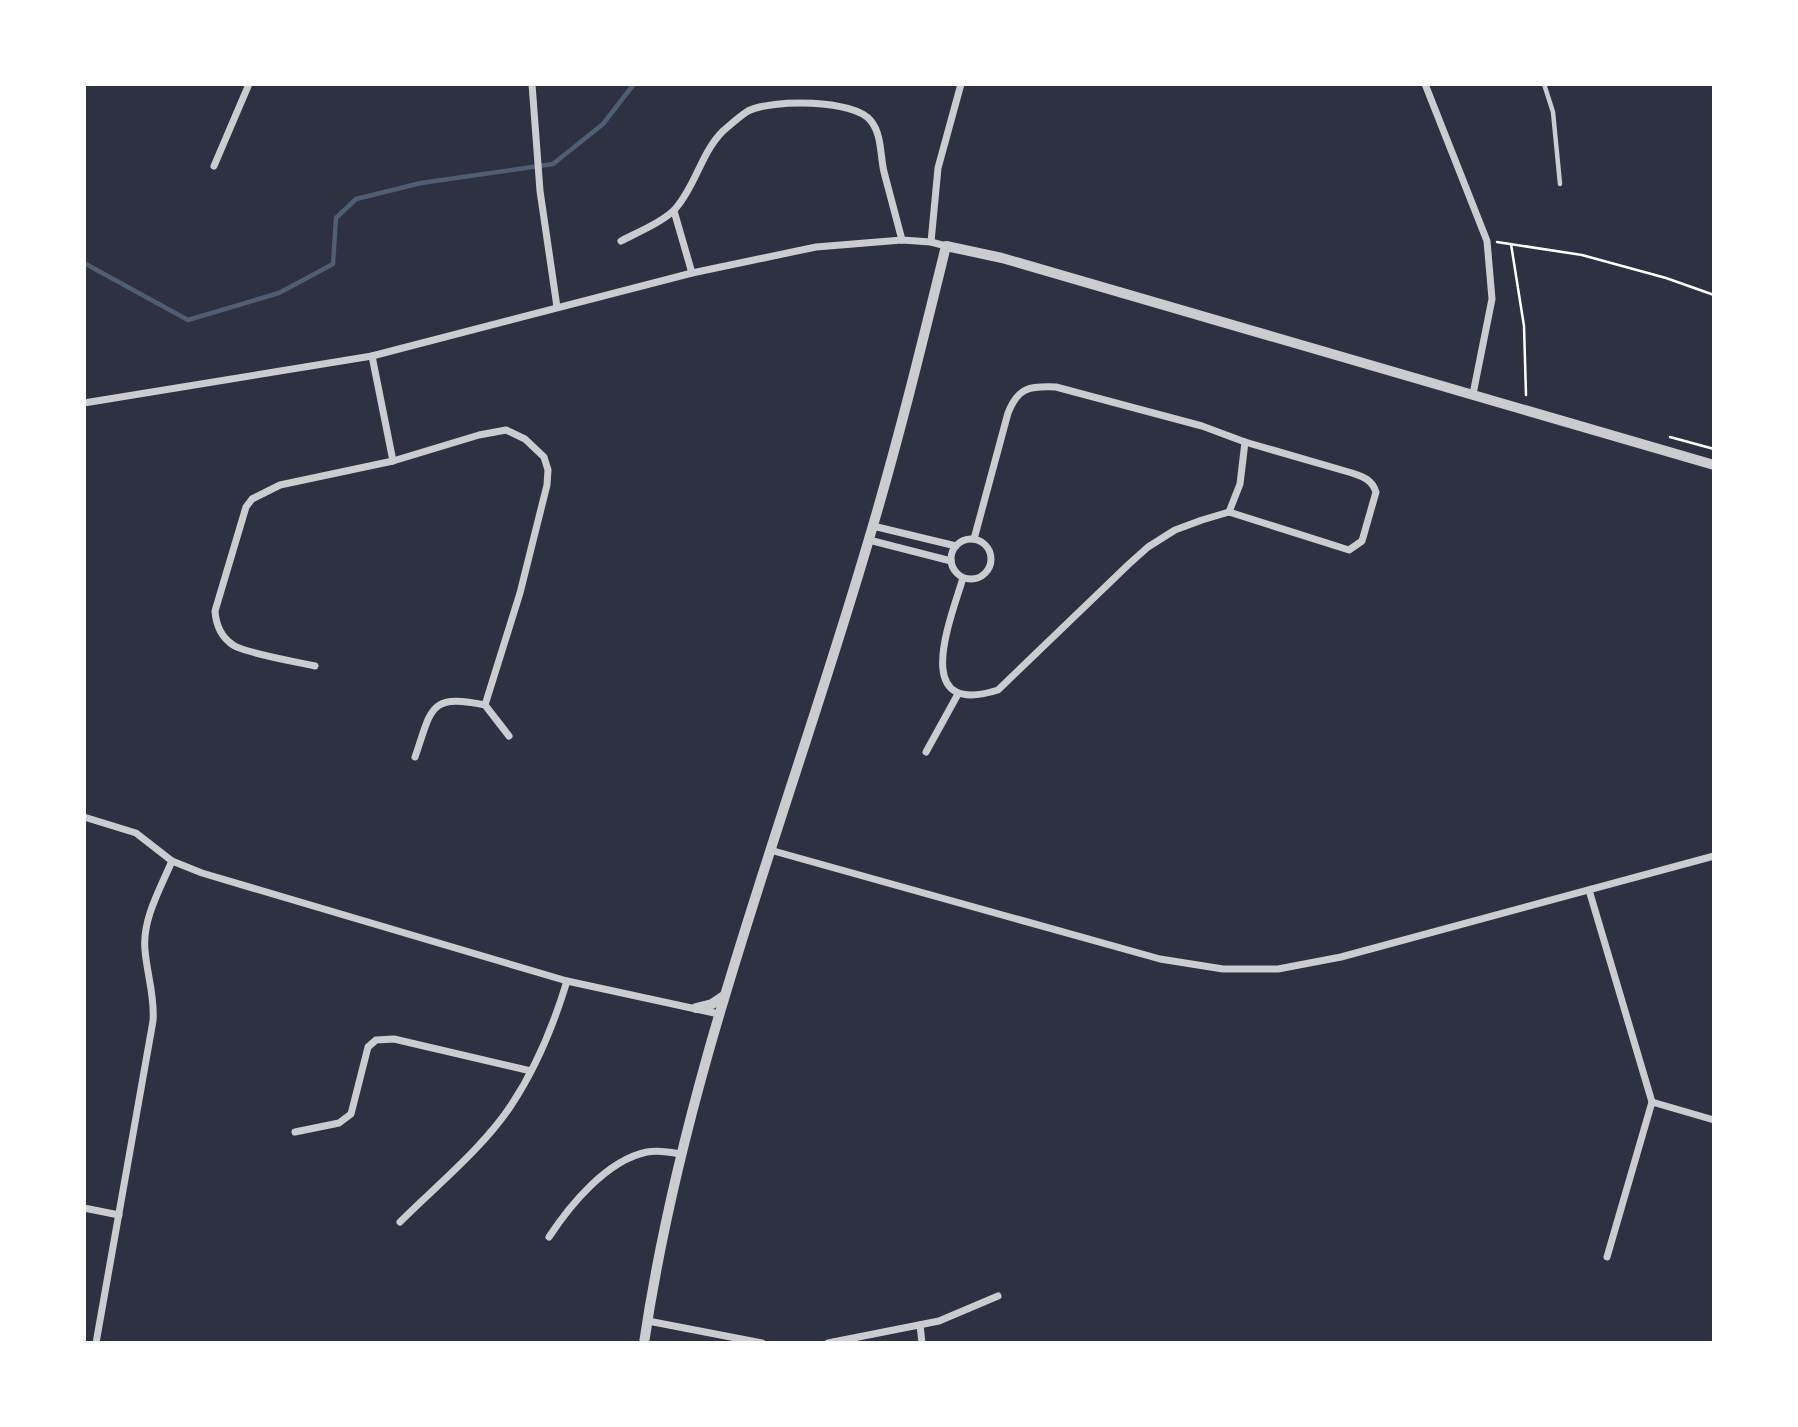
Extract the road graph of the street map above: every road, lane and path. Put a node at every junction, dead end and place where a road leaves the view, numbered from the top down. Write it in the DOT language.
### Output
graph roads {
  1 [pos="249,84"];
  2 [pos="532,84"];
  3 [pos="961,84"];
  4 [pos="1425,84"];
  5 [pos="1544,84"];
  6 [pos="214,166"];
  7 [pos="1560,184"];
  8 [pos="674,211"];
  9 [pos="902,240"];
  10 [pos="621,241"];
  11 [pos="1487,241"];
  12 [pos="931,242"];
  13 [pos="1511,244"];
  14 [pos="946,246"];
  15 [pos="692,273"];
  16 [pos="1714,295"];
  17 [pos="557,307"];
  18 [pos="372,356"];
  19 [pos="1473,394"];
  20 [pos="1537,398"];
  21 [pos="84,402"];
  22 [pos="1663,435"];
  23 [pos="1245,442"];
  24 [pos="1714,449"];
  25 [pos="393,461"];
  26 [pos="1714,465"];
  27 [pos="1229,512"];
  28 [pos="873,526"];
  29 [pos="974,539"];
  30 [pos="869,540"];
  31 [pos="956,546"];
  32 [pos="951,561"];
  33 [pos="963,578"];
  34 [pos="315,666"];
  35 [pos="958,694"];
  36 [pos="485,705"];
  37 [pos="509,736"];
  38 [pos="926,752"];
  39 [pos="415,757"];
  40 [pos="84,817"];
  41 [pos="770,850"];
  42 [pos="1714,856"];
  43 [pos="172,861"];
  44 [pos="1589,890"];
  45 [pos="567,981"];
  46 [pos="724,996"];
  47 [pos="696,1008"];
  48 [pos="719,1014"];
  49 [pos="531,1071"];
  50 [pos="1652,1102"];
  51 [pos="1714,1120"];
  52 [pos="295,1132"];
  53 [pos="680,1154"];
  54 [pos="84,1209"];
  55 [pos="119,1215"];
  56 [pos="401,1222"];
  57 [pos="549,1237"];
  58 [pos="1607,1257"];
  59 [pos="998,1296"];
  60 [pos="648,1321"];
  61 [pos="920,1325"];
  62 [pos="96,1343"];
  63 [pos="644,1343"];
  64 [pos="762,1343"];
  65 [pos="828,1343"];
  66 [pos="922,1343"];
  1 -- 6 [label="street"];
  2 -- 17 [label="street"];
  3 -- 12 [label="street"];
  4 -- 11 [label="street"];
  5 -- 7 [label="lane"];
  8 -- 9 [label="street"];
  8 -- 10 [label="street"];
  8 -- 15 [label="street"];
  9 -- 12 [label="street"];
  9 -- 15 [label="street"];
  11 -- 13 [label="path"];
  11 -- 19 [label="street"];
  12 -- 14 [label="street"];
  13 -- 16 [label="path"];
  13 -- 20 [label="path"];
  14 -- 19 [label="street"];
  14 -- 28 [label="street"];
  15 -- 17 [label="street"];
  17 -- 18 [label="street"];
  18 -- 21 [label="street"];
  18 -- 25 [label="street"];
  19 -- 26 [label="street"];
  22 -- 24 [label="path"];
  23 -- 27 [label="street"];
  23 -- 27 [label="street"];
  23 -- 29 [label="street"];
  25 -- 34 [label="street"];
  25 -- 36 [label="street"];
  27 -- 35 [label="street"];
  28 -- 30 [label="street"];
  28 -- 31 [label="street"];
  29 -- 31 [label="street"];
  29 -- 33 [label="street"];
  30 -- 32 [label="street"];
  30 -- 41 [label="street"];
  31 -- 32 [label="street"];
  32 -- 33 [label="street"];
  33 -- 35 [label="street"];
  35 -- 38 [label="street"];
  36 -- 37 [label="street"];
  36 -- 39 [label="street"];
  40 -- 43 [label="street"];
  41 -- 44 [label="street"];
  41 -- 46 [label="street"];
  42 -- 44 [label="street"];
  43 -- 45 [label="street"];
  43 -- 55 [label="street"];
  44 -- 50 [label="street"];
  45 -- 47 [label="street"];
  45 -- 49 [label="street"];
  46 -- 47 [label="street"];
  46 -- 48 [label="street"];
  47 -- 48 [label="street"];
  48 -- 53 [label="street"];
  49 -- 52 [label="street"];
  49 -- 56 [label="street"];
  50 -- 51 [label="street"];
  50 -- 58 [label="street"];
  53 -- 57 [label="street"];
  53 -- 60 [label="street"];
  54 -- 55 [label="street"];
  55 -- 62 [label="street"];
  59 -- 61 [label="street"];
  60 -- 63 [label="street"];
  60 -- 64 [label="street"];
  61 -- 65 [label="street"];
  61 -- 66 [label="street"];
}
